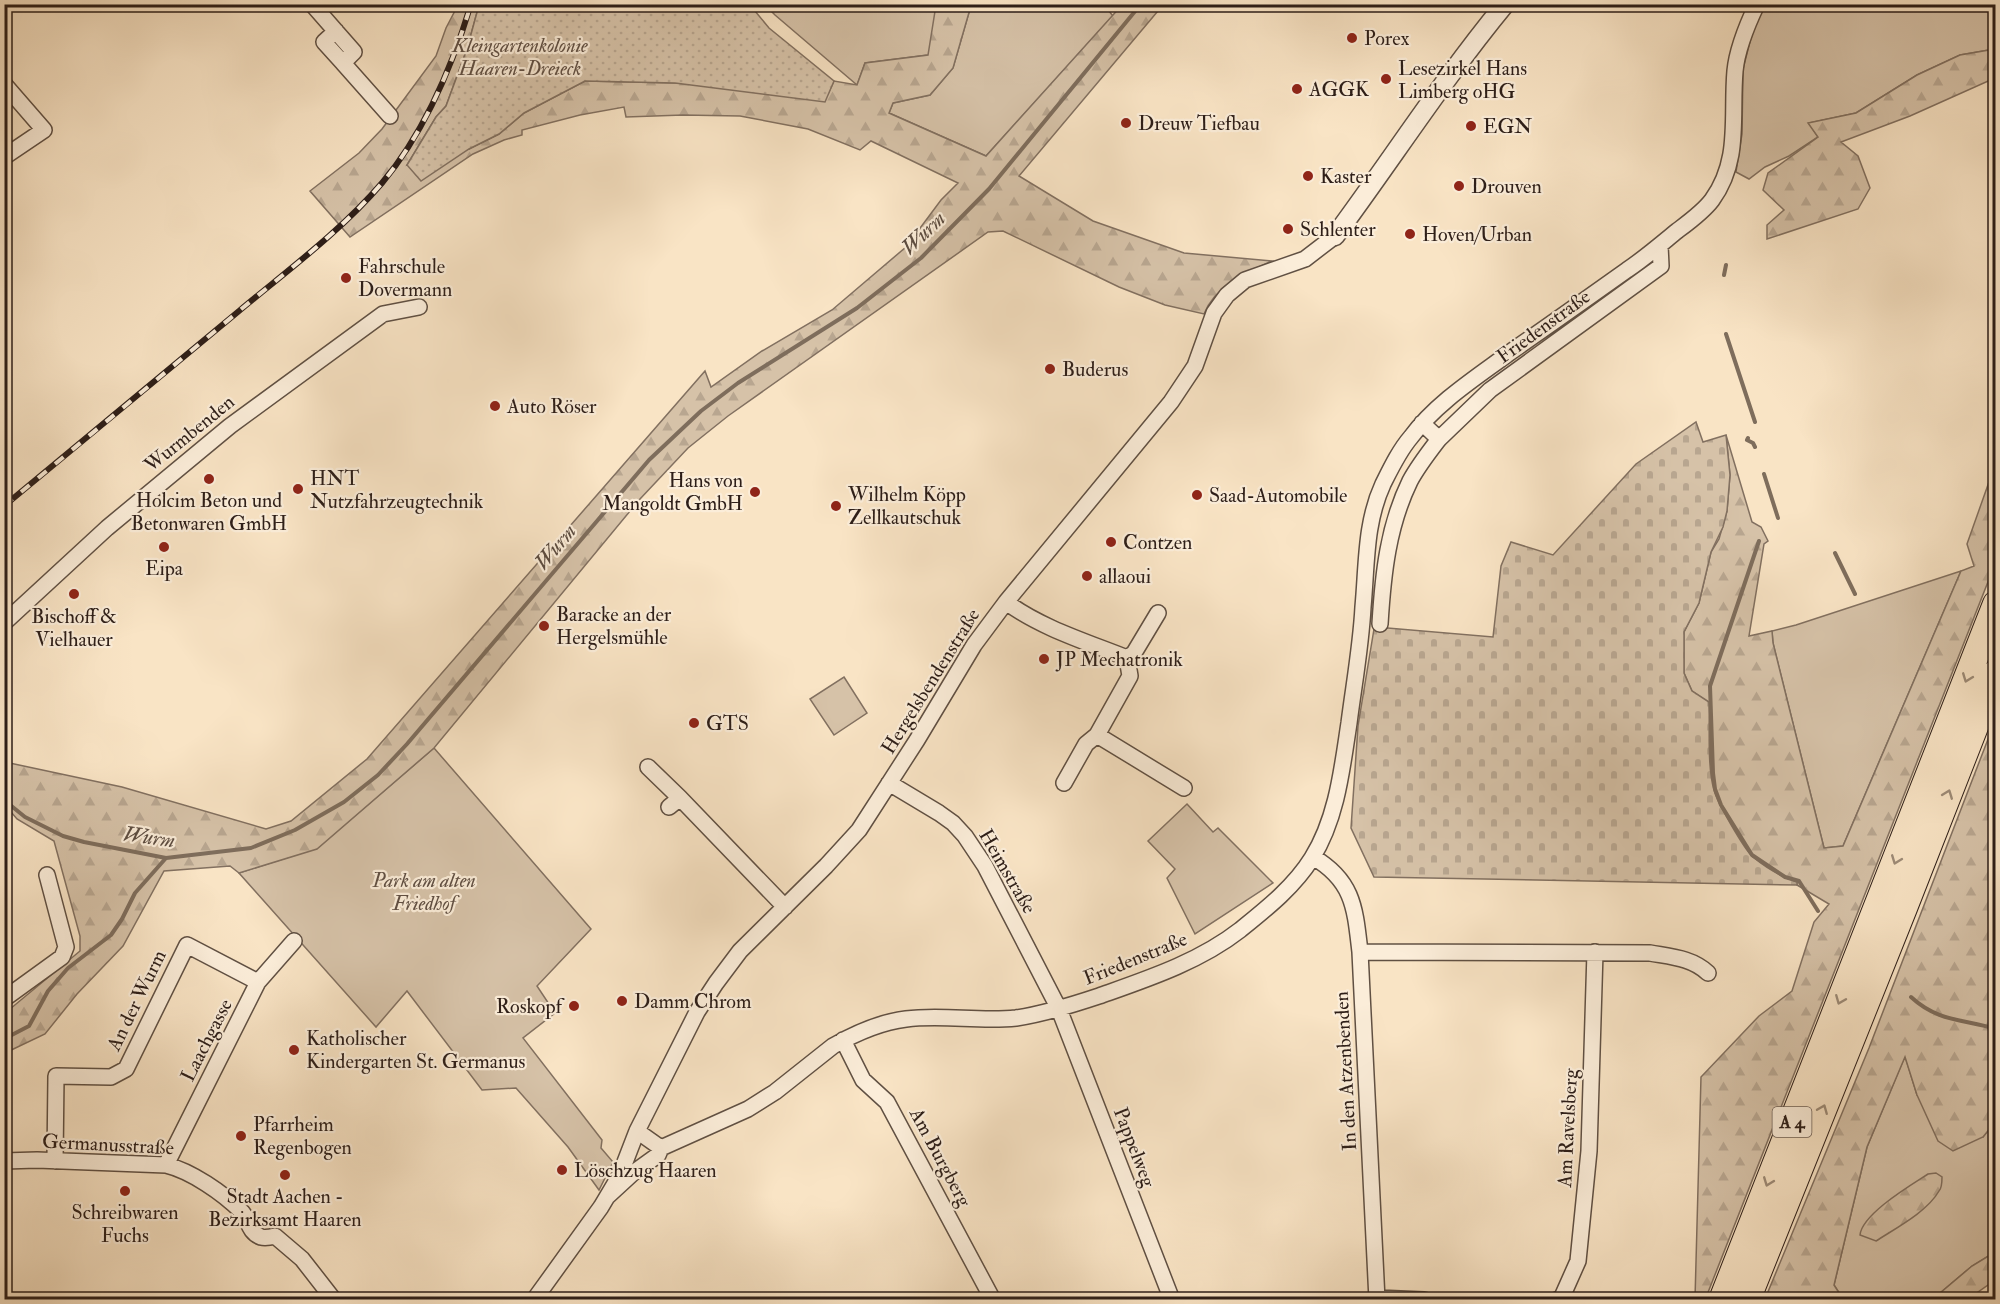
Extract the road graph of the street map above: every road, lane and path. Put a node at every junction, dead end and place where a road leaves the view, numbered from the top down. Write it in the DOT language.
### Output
graph roads {
  1 [pos="312,4"];
  2 [pos="1505,4"];
  3 [pos="1757,4"];
  4 [pos="4,84"];
  5 [pos="390,116"];
  6 [pos="4,157"];
  7 [pos="1335,236"];
  8 [pos="1660,245"];
  9 [pos="420,307"];
  10 [pos="1422,423"];
  11 [pos="1439,439"];
  12 [pos="1006,602"];
  13 [pos="1995,604"];
  14 [pos="1158,613"];
  15 [pos="4,623"];
  16 [pos="1380,624"];
  17 [pos="1127,658"];
  18 [pos="1995,673"];
  19 [pos="1097,735"];
  20 [pos="648,767"];
  21 [pos="890,783"];
  22 [pos="1064,783"];
  23 [pos="1184,788"];
  24 [pos="1313,857"];
  25 [pos="46,875"];
  26 [pos="785,907"];
  27 [pos="294,941"];
  28 [pos="1873,951"];
  29 [pos="1360,952"];
  30 [pos="1595,952"];
  31 [pos="1708,973"];
  32 [pos="258,982"];
  33 [pos="4,999"];
  34 [pos="1059,1009"];
  35 [pos="843,1040"];
  36 [pos="637,1131"];
  37 [pos="661,1148"];
  38 [pos="4,1161"];
  39 [pos="55,1161"];
  40 [pos="166,1165"];
  41 [pos="608,1196"];
  42 [pos="1377,1298"];
  43 [pos="334,1299"];
  44 [pos="534,1299"];
  45 [pos="993,1299"];
  46 [pos="1172,1299"];
  47 [pos="1424,1299"];
  48 [pos="1561,1299"];
  49 [pos="1722,1299"];
  50 [pos="1747,1299"];
  1 -- 5 [label="street"];
  2 -- 7 [label="street"];
  3 -- 8 [label="street, Friedenstraße"];
  4 -- 6 [label="street"];
  7 -- 12 [label="street, Hergelsbendenstraße"];
  8 -- 10 [label="street, Friedenstraße"];
  8 -- 11 [label="street, Friedenstraße"];
  9 -- 15 [label="street, Wurmbenden"];
  10 -- 11 [label="street"];
  10 -- 24 [label="street, Friedenstraße"];
  11 -- 16 [label="street, Friedenstraße"];
  12 -- 17 [label="street"];
  12 -- 21 [label="street, Hergelsbendenstraße"];
  13 -- 28 [label="highway, A 4, one-way"];
  14 -- 17 [label="street"];
  17 -- 19 [label="street"];
  28 -- 18 [label="highway, A 4, one-way"];
  19 -- 22 [label="street"];
  19 -- 23 [label="street"];
  20 -- 26 [label="street"];
  21 -- 26 [label="street, Hergelsbendenstraße"];
  21 -- 34 [label="street, Heimstraße"];
  24 -- 29 [label="street, In den Atzenbenden"];
  24 -- 34 [label="street, Friedenstraße"];
  25 -- 33 [label="street"];
  26 -- 36 [label="street, Hergelsbendenstraße"];
  27 -- 32 [label="street, Laachgasse"];
  28 -- 49 [label="highway, A 4, one-way"];
  50 -- 28 [label="highway, A 4, one-way"];
  29 -- 30 [label="street"];
  29 -- 42 [label="street, In den Atzenbenden"];
  30 -- 31 [label="street"];
  30 -- 48 [label="street, Am Ravelsberg"];
  32 -- 39 [label="street, An der Wurm"];
  32 -- 40 [label="street, Laachgasse"];
  34 -- 35 [label="street, Friedenstraße"];
  34 -- 46 [label="street, Pappelweg"];
  35 -- 37 [label="street, Friedenstraße"];
  35 -- 45 [label="street, Am Burgberg"];
  36 -- 37 [label="street"];
  36 -- 41 [label="street, Friedenstraße"];
  37 -- 41 [label="street, Friedenstraße"];
  38 -- 39 [label="street, Germanusstraße"];
  39 -- 40 [label="street, Germanusstraße"];
  40 -- 43 [label="street, Germanusstraße"];
  41 -- 44 [label="street, Friedenstraße"];
  42 -- 47 [label="street"];
}
